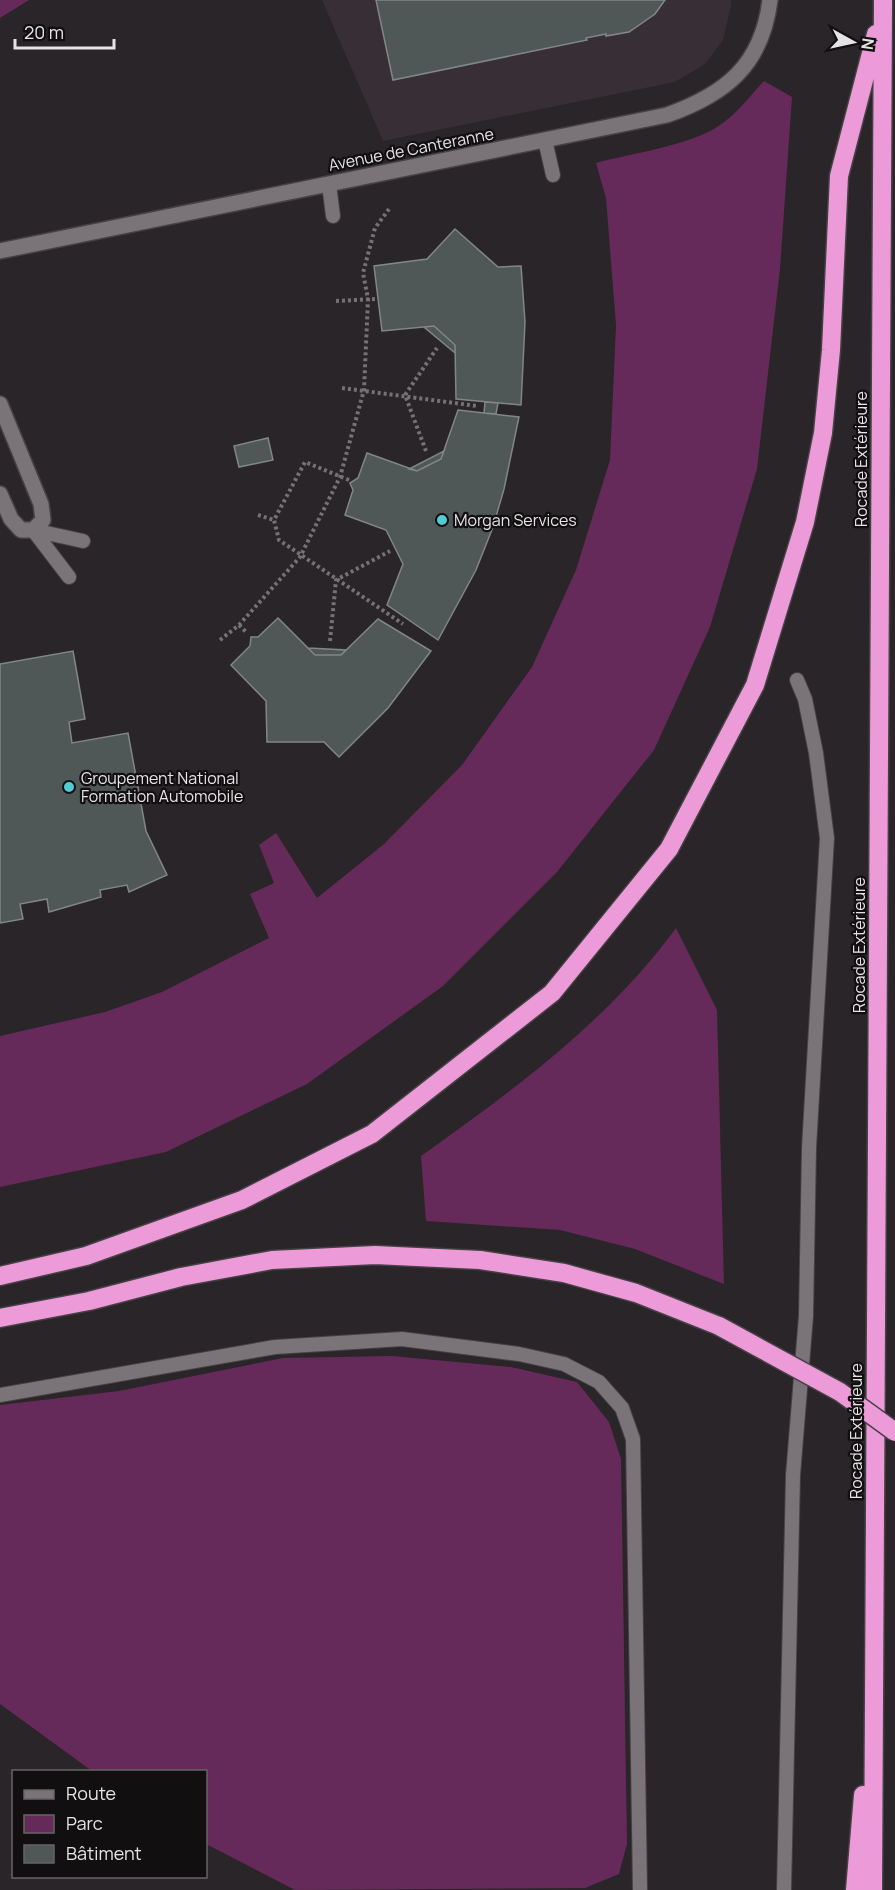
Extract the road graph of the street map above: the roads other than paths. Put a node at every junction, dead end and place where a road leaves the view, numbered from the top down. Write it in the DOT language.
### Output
graph roads {
  1 [pos="770,0"];
  2 [pos="883,3"];
  3 [pos="545,140"];
  4 [pos="553,175"];
  5 [pos="329,184"];
  6 [pos="333,216"];
  7 [pos="0,251"];
  8 [pos="0,404"];
  9 [pos="0,494"];
  10 [pos="33,530"];
  11 [pos="82,541"];
  12 [pos="69,577"];
  13 [pos="797,680"];
  14 [pos="0,1276"];
  15 [pos="0,1318"];
  16 [pos="0,1395"];
  17 [pos="895,1432"];
  18 [pos="875,1629"];
  19 [pos="640,1890"];
  20 [pos="784,1890"];
  21 [pos="855,1890"];
  22 [pos="873,1890"];
  1 -- 3 [label="street, Avenue de Canteranne"];
  2 -- 14 [label="highway"];
  2 -- 18 [label="highway, Rocade Extérieure"];
  3 -- 4 [label="lane"];
  3 -- 5 [label="street, Avenue de Canteranne"];
  5 -- 6 [label="lane"];
  5 -- 7 [label="street, Avenue de Canteranne"];
  8 -- 10 [label="street"];
  9 -- 10 [label="street"];
  10 -- 11 [label="lane"];
  10 -- 12 [label="lane"];
  13 -- 20 [label="lane"];
  15 -- 17 [label="highway, bridge"];
  16 -- 19 [label="lane"];
  18 -- 21 [label="highway"];
  18 -- 22 [label="highway, Rocade Extérieure"];
}
